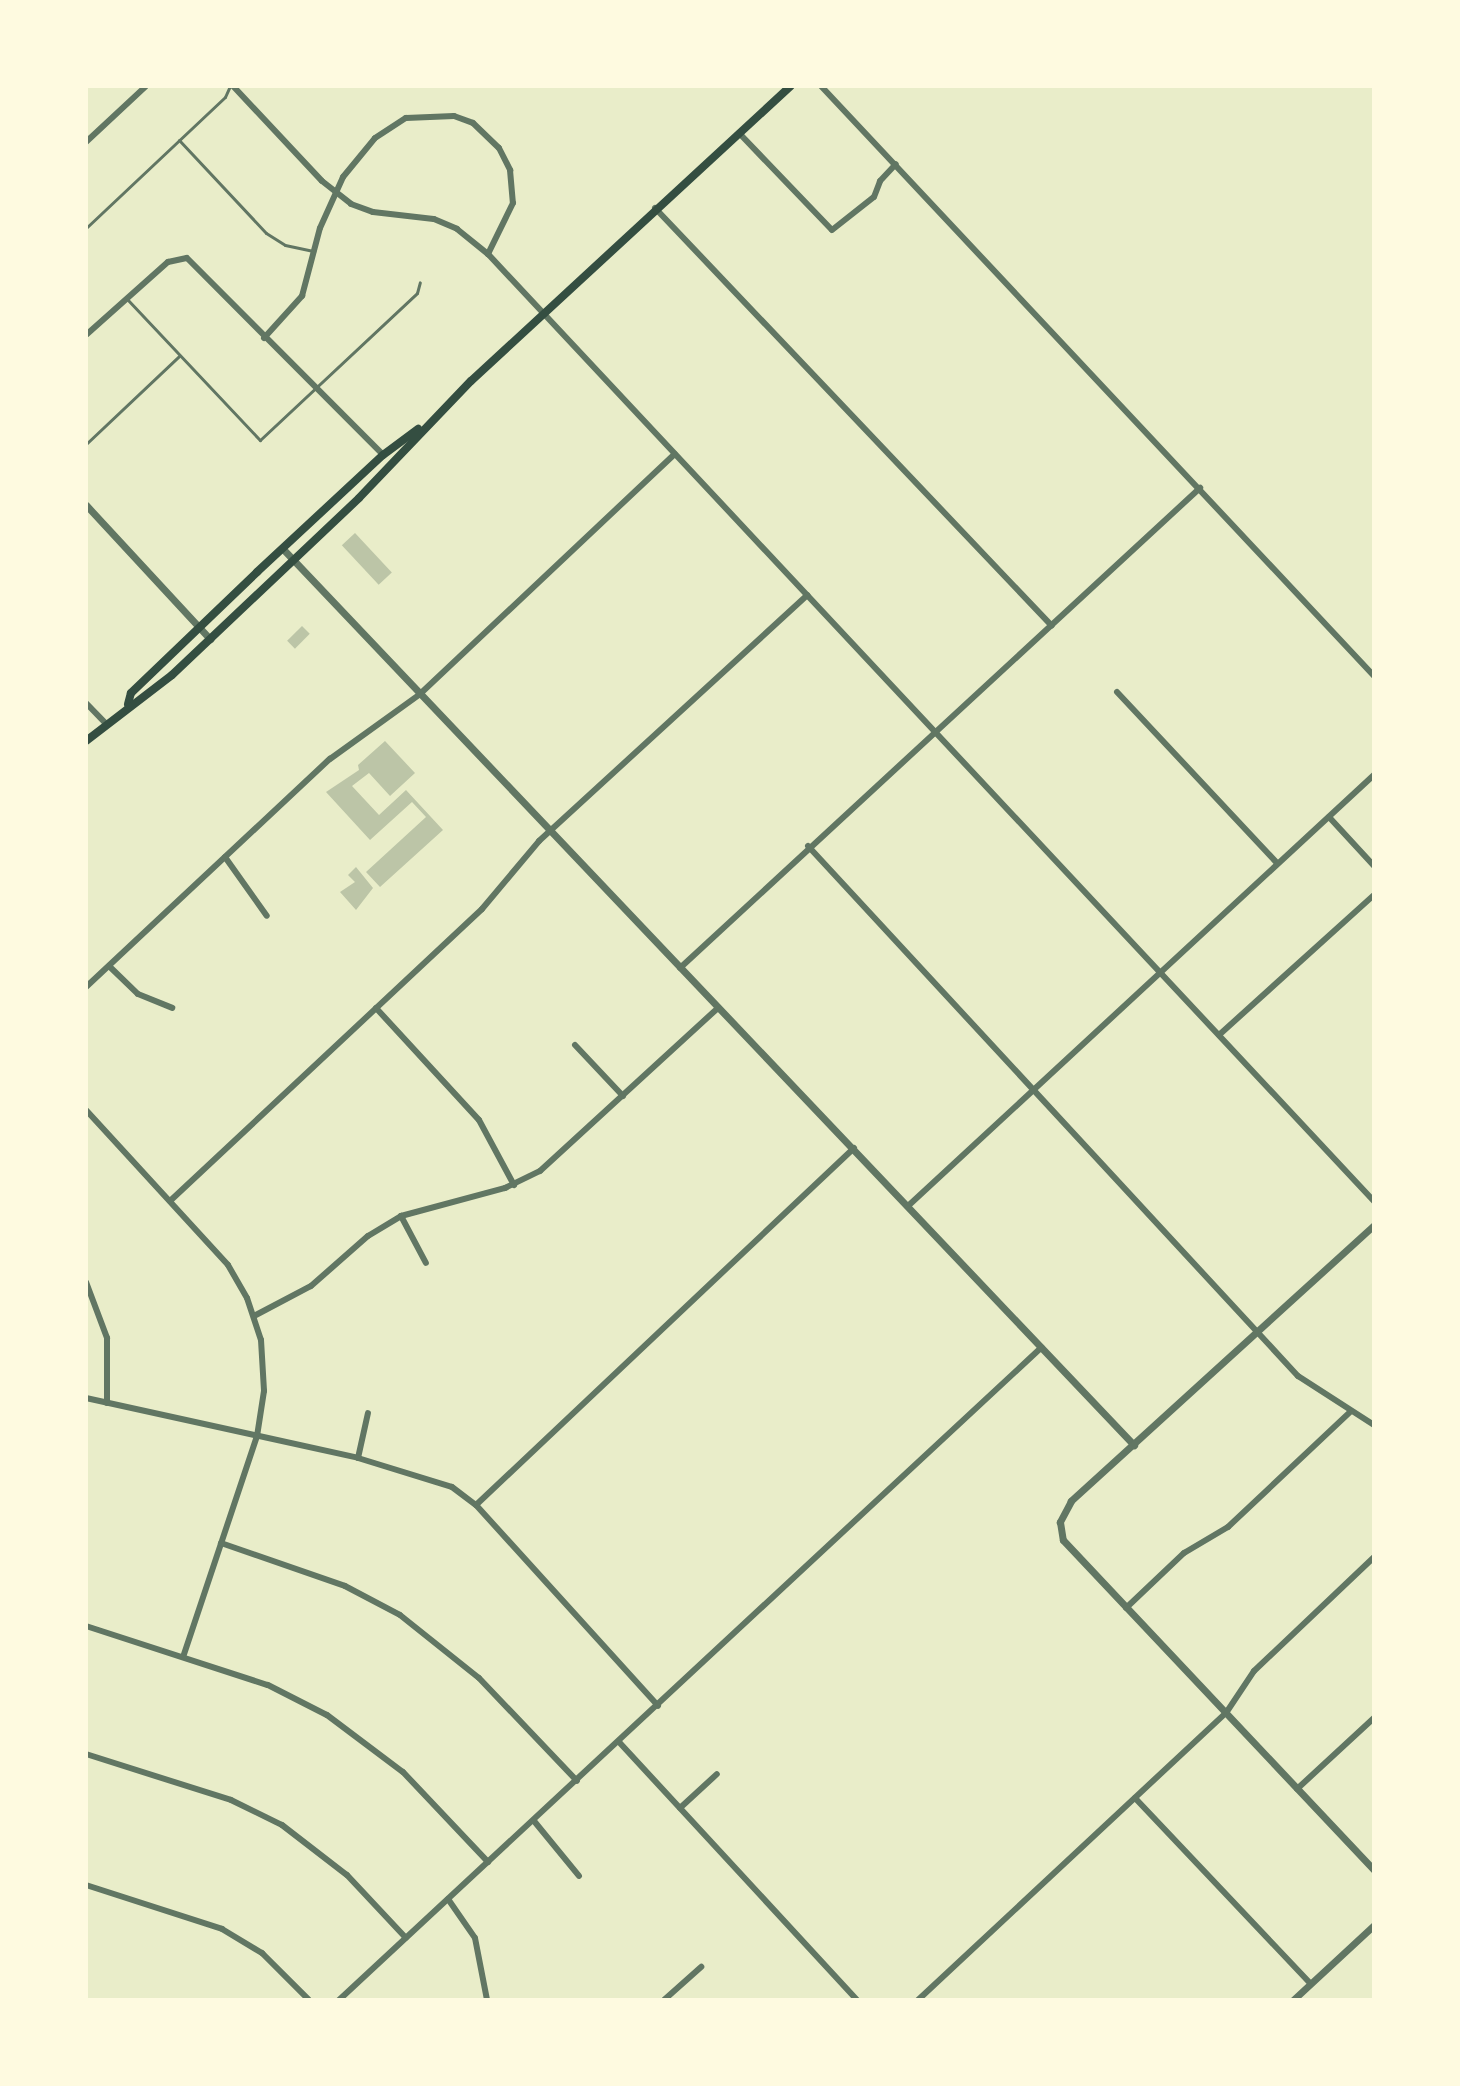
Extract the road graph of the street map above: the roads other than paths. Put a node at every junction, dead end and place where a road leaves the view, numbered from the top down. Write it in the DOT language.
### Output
graph roads {
  1 [pos="146,86"];
  2 [pos="232,86"];
  3 [pos="791,86"];
  4 [pos="821,86"];
  5 [pos="739,133"];
  6 [pos="179,140"];
  7 [pos="86,142"];
  8 [pos="896,164"];
  9 [pos="334,192"];
  10 [pos="654,208"];
  11 [pos="86,228"];
  12 [pos="314,251"];
  13 [pos="488,254"];
  14 [pos="420,282"];
  15 [pos="126,298"];
  16 [pos="543,313"];
  17 [pos="86,335"];
  18 [pos="264,338"];
  19 [pos="179,356"];
  20 [pos="316,388"];
  21 [pos="429,421"];
  22 [pos="86,444"];
  23 [pos="675,454"];
  24 [pos="383,455"];
  25 [pos="1200,488"];
  26 [pos="86,505"];
  27 [pos="283,549"];
  28 [pos="293,560"];
  29 [pos="807,595"];
  30 [pos="1052,626"];
  31 [pos="200,628"];
  32 [pos="210,639"];
  33 [pos="1374,676"];
  34 [pos="1117,692"];
  35 [pos="420,694"];
  36 [pos="86,703"];
  37 [pos="128,704"];
  38 [pos="105,723"];
  39 [pos="934,730"];
  40 [pos="86,741"];
  41 [pos="1374,775"];
  42 [pos="1329,817"];
  43 [pos="550,833"];
  44 [pos="808,846"];
  45 [pos="225,857"];
  46 [pos="1277,863"];
  47 [pos="1374,866"];
  48 [pos="1374,895"];
  49 [pos="267,916"];
  50 [pos="109,966"];
  51 [pos="680,968"];
  52 [pos="1159,972"];
  53 [pos="86,987"];
  54 [pos="172,1008"];
  55 [pos="376,1008"];
  56 [pos="718,1008"];
  57 [pos="1219,1035"];
  58 [pos="575,1045"];
  59 [pos="1034,1086"];
  60 [pos="623,1096"];
  61 [pos="86,1110"];
  62 [pos="854,1148"];
  63 [pos="514,1185"];
  64 [pos="170,1201"];
  65 [pos="1374,1201"];
  66 [pos="908,1206"];
  67 [pos="401,1216"];
  68 [pos="1374,1225"];
  69 [pos="426,1263"];
  70 [pos="86,1282"];
  71 [pos="254,1316"];
  72 [pos="1258,1331"];
  73 [pos="1042,1347"];
  74 [pos="86,1398"];
  75 [pos="107,1403"];
  76 [pos="1351,1411"];
  77 [pos="368,1413"];
  78 [pos="1374,1425"];
  79 [pos="257,1436"];
  80 [pos="1134,1445"];
  81 [pos="358,1458"];
  82 [pos="476,1505"];
  83 [pos="221,1543"];
  84 [pos="1374,1557"];
  85 [pos="1126,1608"];
  86 [pos="86,1626"];
  87 [pos="183,1657"];
  88 [pos="658,1706"];
  89 [pos="1226,1713"];
  90 [pos="1374,1718"];
  91 [pos="619,1742"];
  92 [pos="86,1754"];
  93 [pos="717,1774"];
  94 [pos="577,1781"];
  95 [pos="1297,1789"];
  96 [pos="1135,1798"];
  97 [pos="680,1808"];
  98 [pos="534,1821"];
  99 [pos="488,1862"];
  100 [pos="1374,1870"];
  101 [pos="579,1876"];
  102 [pos="86,1885"];
  103 [pos="448,1899"];
  104 [pos="1374,1925"];
  105 [pos="406,1938"];
  106 [pos="701,1967"];
  107 [pos="1311,1984"];
  108 [pos="309,2000"];
  109 [pos="339,2000"];
  110 [pos="487,2000"];
  111 [pos="664,2000"];
  112 [pos="857,2000"];
  113 [pos="918,2000"];
  114 [pos="1293,2000"];
  1 -- 7 [label="street"];
  2 -- 6 [label="lane"];
  2 -- 9 [label="street"];
  3 -- 5 [label="main road"];
  4 -- 8 [label="street"];
  5 -- 8 [label="street"];
  5 -- 10 [label="main road"];
  6 -- 11 [label="lane"];
  6 -- 12 [label="lane"];
  8 -- 25 [label="street"];
  9 -- 12 [label="street"];
  9 -- 13 [label="street"];
  9 -- 13 [label="street"];
  10 -- 16 [label="main road"];
  10 -- 30 [label="street"];
  12 -- 18 [label="street"];
  13 -- 16 [label="street"];
  14 -- 20 [label="lane"];
  15 -- 17 [label="street"];
  15 -- 18 [label="street"];
  15 -- 19 [label="lane"];
  16 -- 21 [label="main road"];
  16 -- 23 [label="street"];
  18 -- 20 [label="street"];
  19 -- 20 [label="lane"];
  19 -- 22 [label="lane"];
  20 -- 24 [label="street"];
  21 -- 24 [label="main road"];
  21 -- 28 [label="main road"];
  23 -- 29 [label="street"];
  23 -- 35 [label="street"];
  24 -- 27 [label="main road"];
  25 -- 30 [label="street"];
  25 -- 33 [label="street"];
  26 -- 31 [label="street"];
  27 -- 28 [label="street"];
  27 -- 31 [label="main road"];
  28 -- 32 [label="main road"];
  28 -- 35 [label="street"];
  29 -- 39 [label="street"];
  29 -- 43 [label="street"];
  30 -- 39 [label="street"];
  31 -- 32 [label="street"];
  31 -- 37 [label="main road"];
  32 -- 37 [label="main road"];
  34 -- 46 [label="street"];
  35 -- 43 [label="street"];
  35 -- 45 [label="street"];
  36 -- 38 [label="street"];
  37 -- 38 [label="main road"];
  38 -- 40 [label="main road"];
  39 -- 44 [label="street"];
  39 -- 52 [label="street"];
  41 -- 42 [label="street"];
  42 -- 46 [label="street"];
  42 -- 47 [label="street"];
  43 -- 51 [label="street"];
  43 -- 55 [label="street"];
  44 -- 51 [label="street"];
  44 -- 59 [label="street"];
  45 -- 49 [label="street"];
  45 -- 50 [label="street"];
  46 -- 52 [label="street"];
  48 -- 57 [label="street"];
  50 -- 53 [label="street"];
  50 -- 54 [label="street"];
  51 -- 56 [label="street"];
  52 -- 57 [label="street"];
  52 -- 59 [label="street"];
  55 -- 63 [label="street"];
  55 -- 64 [label="street"];
  56 -- 60 [label="street"];
  56 -- 62 [label="street"];
  57 -- 65 [label="street"];
  58 -- 60 [label="street"];
  59 -- 66 [label="street"];
  59 -- 72 [label="street"];
  60 -- 63 [label="street"];
  61 -- 64 [label="street"];
  62 -- 66 [label="street"];
  62 -- 82 [label="street"];
  63 -- 67 [label="street"];
  64 -- 71 [label="street"];
  66 -- 73 [label="street"];
  67 -- 69 [label="street"];
  67 -- 71 [label="street"];
  68 -- 72 [label="street"];
  70 -- 75 [label="street"];
  71 -- 79 [label="street"];
  72 -- 76 [label="street"];
  72 -- 80 [label="street"];
  73 -- 80 [label="street"];
  73 -- 88 [label="street"];
  74 -- 75 [label="street"];
  75 -- 79 [label="street"];
  76 -- 78 [label="street"];
  76 -- 85 [label="street"];
  77 -- 81 [label="street"];
  79 -- 81 [label="street"];
  79 -- 83 [label="street"];
  80 -- 85 [label="street"];
  81 -- 82 [label="street"];
  82 -- 88 [label="street"];
  83 -- 87 [label="street"];
  83 -- 94 [label="street"];
  84 -- 89 [label="street"];
  85 -- 89 [label="street"];
  86 -- 87 [label="street"];
  87 -- 99 [label="street"];
  88 -- 91 [label="street"];
  89 -- 95 [label="street"];
  89 -- 96 [label="street"];
  90 -- 95 [label="street"];
  91 -- 94 [label="street"];
  91 -- 97 [label="street"];
  92 -- 105 [label="street"];
  93 -- 97 [label="street"];
  94 -- 98 [label="street"];
  95 -- 100 [label="street"];
  96 -- 107 [label="street"];
  96 -- 113 [label="street"];
  97 -- 112 [label="street"];
  98 -- 99 [label="street"];
  98 -- 101 [label="street"];
  99 -- 103 [label="street"];
  102 -- 108 [label="street"];
  103 -- 105 [label="street"];
  103 -- 110 [label="street"];
  104 -- 107 [label="street"];
  105 -- 109 [label="street"];
  106 -- 111 [label="street"];
  107 -- 114 [label="street"];
}
